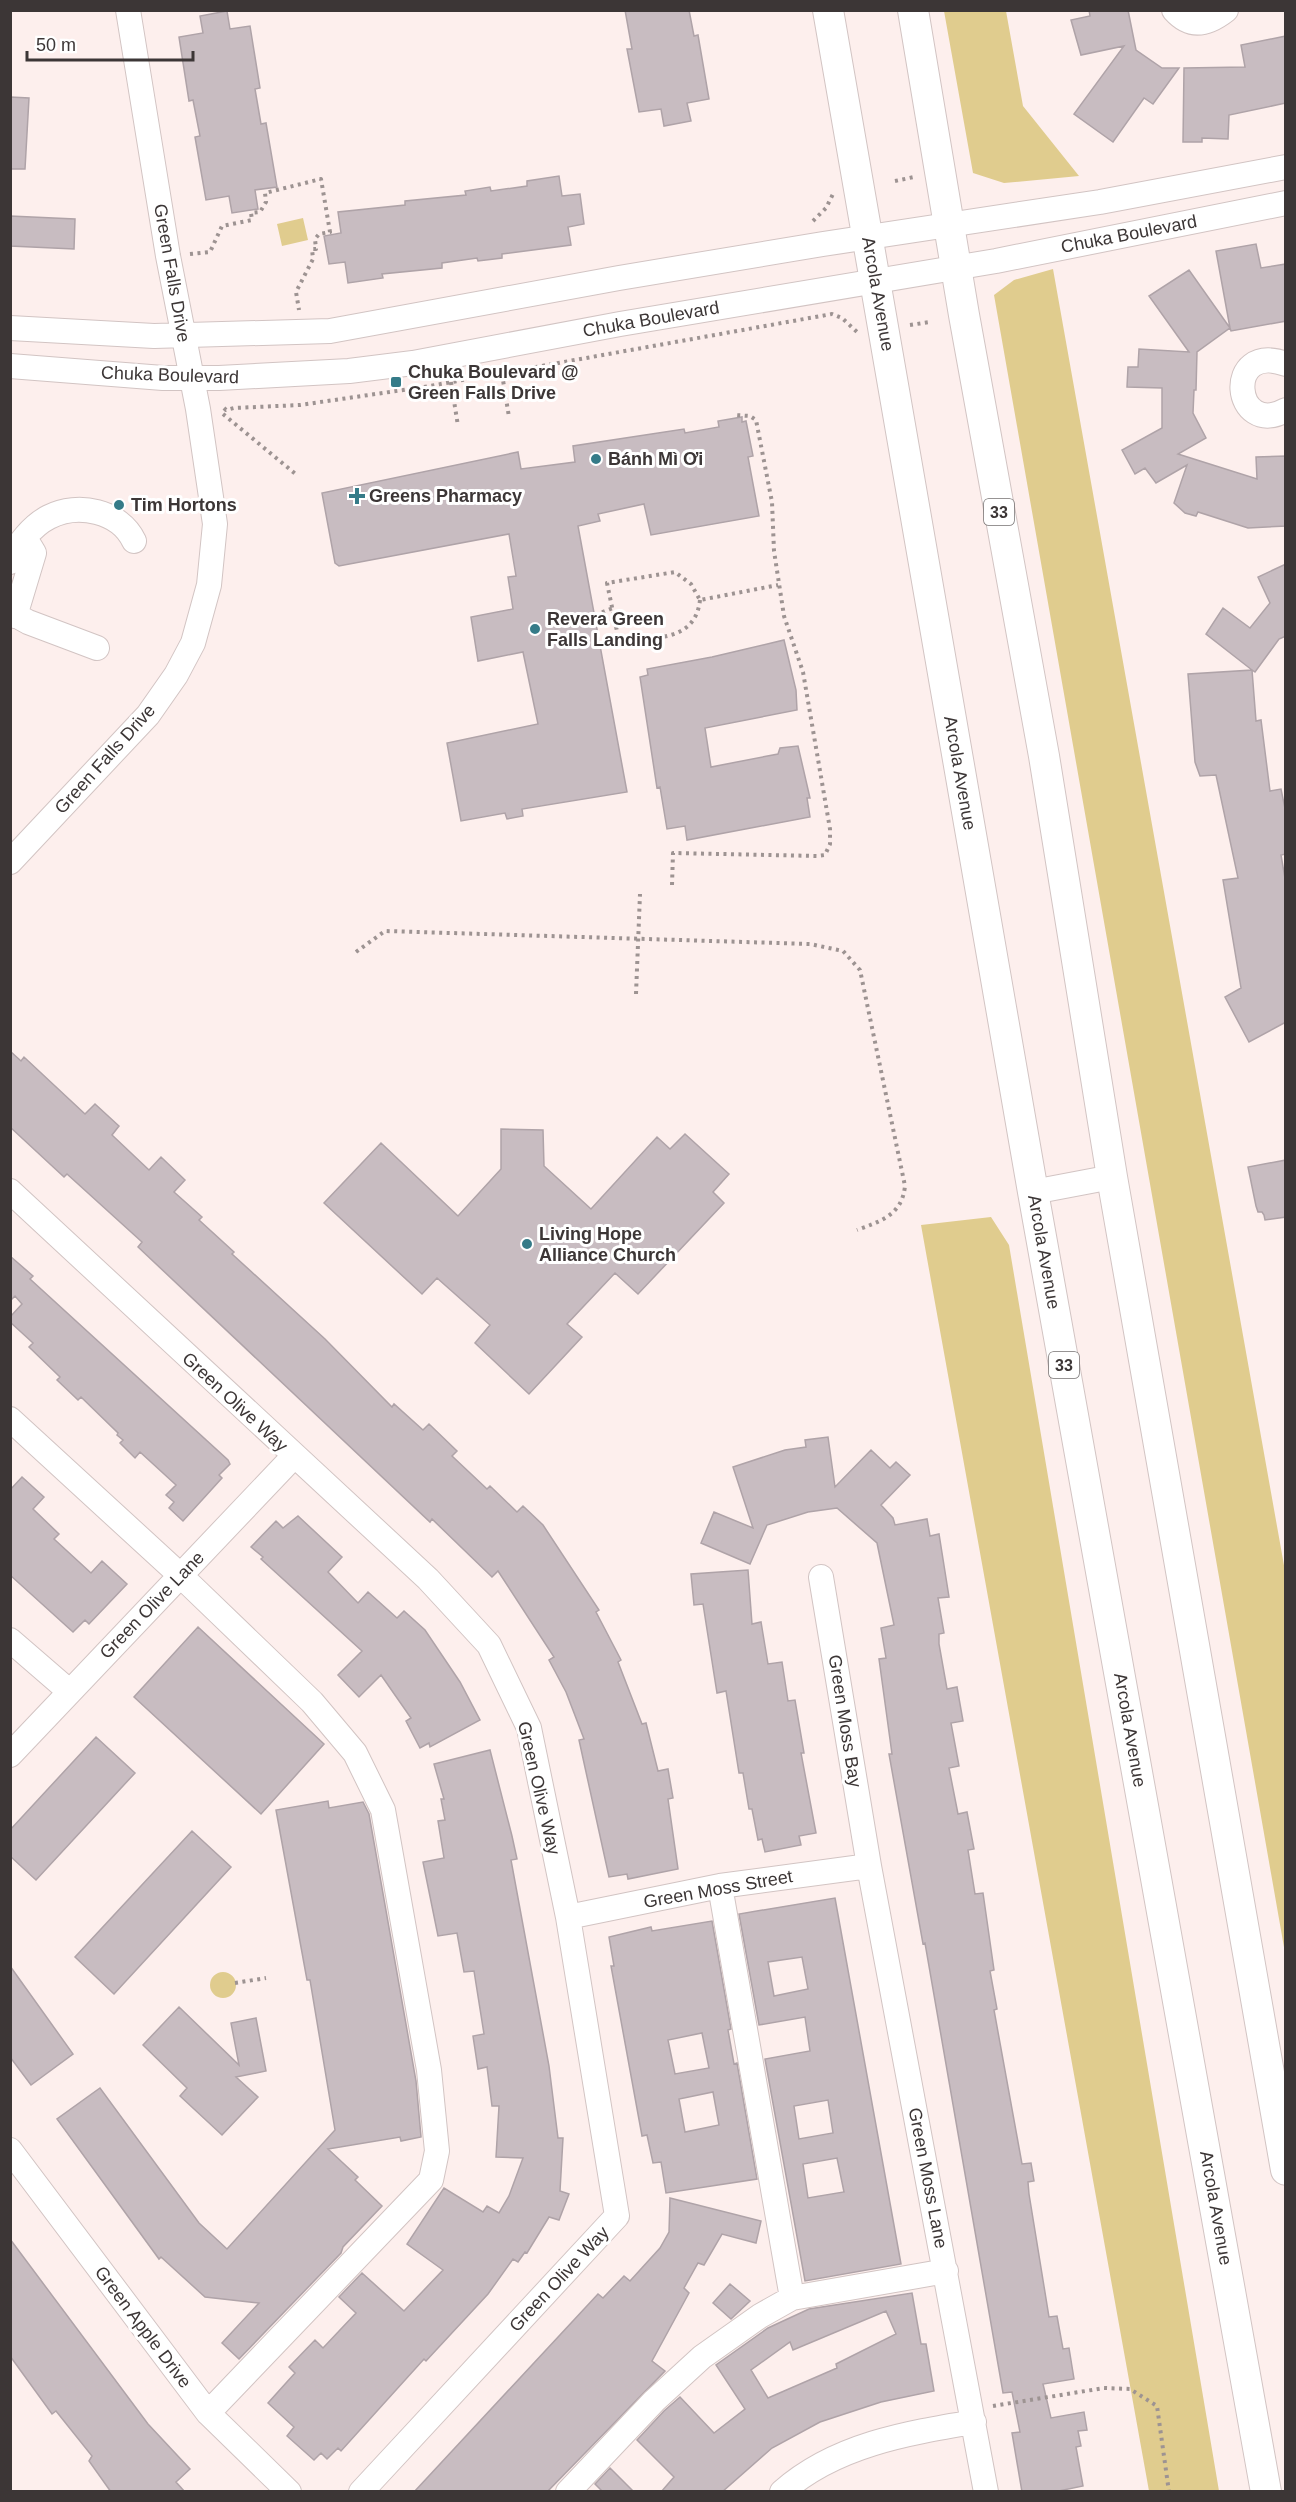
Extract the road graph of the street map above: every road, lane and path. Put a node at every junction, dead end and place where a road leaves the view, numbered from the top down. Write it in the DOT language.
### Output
graph roads {
  1 [pos="128,10"];
  2 [pos="828,10"];
  3 [pos="913,10"];
  4 [pos="1174,10"];
  5 [pos="1226,10"];
  6 [pos="1286,167"];
  7 [pos="914,177"];
  8 [pos="895,181"];
  9 [pos="1286,203"];
  10 [pos="950,224"];
  11 [pos="868,237"];
  12 [pos="168,256"];
  13 [pos="956,267"];
  14 [pos="875,280"];
  15 [pos="299,310"];
  16 [pos="930,322"];
  17 [pos="910,325"];
  18 [pos="10,328"];
  19 [pos="862,334"];
  20 [pos="184,335"];
  21 [pos="1286,364"];
  22 [pos="10,366"];
  23 [pos="502,374"];
  24 [pos="192,378"];
  25 [pos="451,382"];
  26 [pos="224,408"];
  27 [pos="1286,410"];
  28 [pos="223,414"];
  29 [pos="735,415"];
  30 [pos="509,417"];
  31 [pos="458,426"];
  32 [pos="298,476"];
  33 [pos="25,538"];
  34 [pos="134,541"];
  35 [pos="10,562"];
  36 [pos="778,585"];
  37 [pos="700,600"];
  38 [pos="612,608"];
  39 [pos="13,614"];
  40 [pos="595,615"];
  41 [pos="97,648"];
  42 [pos="10,862"];
  43 [pos="672,885"];
  44 [pos="640,894"];
  45 [pos="638,938"];
  46 [pos="356,952"];
  47 [pos="636,994"];
  48 [pos="1112,1177"];
  49 [pos="10,1191"];
  50 [pos="1033,1192"];
  51 [pos="857,1230"];
  52 [pos="10,1419"];
  53 [pos="294,1456"];
  54 [pos="180,1575"];
  55 [pos="821,1577"];
  56 [pos="10,1640"];
  57 [pos="69,1691"];
  58 [pos="10,1755"];
  59 [pos="868,1866"];
  60 [pos="720,1886"];
  61 [pos="568,1917"];
  62 [pos="266,1978"];
  63 [pos="234,1983"];
  64 [pos="10,2150"];
  65 [pos="1286,2170"];
  66 [pos="946,2271"];
  67 [pos="792,2298"];
  68 [pos="208,2414"];
  69 [pos="973,2416"];
  70 [pos="289,2492"];
  71 [pos="361,2492"];
  72 [pos="568,2492"];
  73 [pos="782,2492"];
  74 [pos="986,2492"];
  75 [pos="1169,2492"];
  76 [pos="1266,2492"];
  1 -- 12 [label="street, Green Falls Drive"];
  2 -- 11 [label="main road, Arcola Avenue / 33"];
  3 -- 10 [label="main road, 33"];
  4 -- 5 [label="street"];
  6 -- 10 [label="street, Chuka Boulevard"];
  7 -- 8 [label="path"];
  9 -- 13 [label="street, Chuka Boulevard"];
  10 -- 11 [label="street, Chuka Boulevard"];
  10 -- 13 [label="main road, 33"];
  11 -- 14 [label="main road, Arcola Avenue / 33"];
  11 -- 20 [label="street, Chuka Boulevard"];
  12 -- 15 [label="path"];
  12 -- 20 [label="street, Green Falls Drive"];
  13 -- 14 [label="street, Chuka Boulevard"];
  13 -- 48 [label="main road, 33"];
  14 -- 24 [label="street, Chuka Boulevard"];
  14 -- 50 [label="main road, Arcola Avenue / 33"];
  16 -- 17 [label="path"];
  18 -- 20 [label="street, Chuka Boulevard"];
  19 -- 23 [label="path"];
  20 -- 24 [label="street, Green Falls Drive"];
  21 -- 27 [label="street"];
  22 -- 24 [label="street, Chuka Boulevard"];
  23 -- 25 [label="path"];
  23 -- 30 [label="path"];
  24 -- 42 [label="street, Green Falls Drive"];
  25 -- 26 [label="path"];
  25 -- 31 [label="path"];
  28 -- 32 [label="path"];
  29 -- 36 [label="path"];
  33 -- 34 [label="street"];
  33 -- 35 [label="street"];
  33 -- 39 [label="street"];
  36 -- 37 [label="path"];
  36 -- 43 [label="path"];
  37 -- 38 [label="path"];
  37 -- 38 [label="path"];
  38 -- 40 [label="path"];
  39 -- 41 [label="street"];
  44 -- 45 [label="path"];
  45 -- 46 [label="path"];
  45 -- 47 [label="path"];
  45 -- 51 [label="path"];
  48 -- 50 [label="street"];
  48 -- 65 [label="main road, 33"];
  49 -- 53 [label="street, Green Olive Way"];
  50 -- 76 [label="main road, Arcola Avenue / 33"];
  52 -- 54 [label="street"];
  53 -- 54 [label="street, Green Olive Lane"];
  53 -- 61 [label="street, Green Olive Way"];
  54 -- 57 [label="street, Green Olive Lane"];
  54 -- 68 [label="street"];
  55 -- 59 [label="street, Green Moss Bay"];
  56 -- 57 [label="street"];
  57 -- 58 [label="street, Green Olive Lane"];
  59 -- 60 [label="street, Green Moss Street"];
  59 -- 66 [label="street, Green Moss Lane"];
  60 -- 61 [label="street, Green Moss Street"];
  60 -- 67 [label="street"];
  61 -- 71 [label="street, Green Olive Way"];
  62 -- 63 [label="path"];
  64 -- 68 [label="street, Green Apple Drive"];
  66 -- 67 [label="street"];
  66 -- 69 [label="street, Green Moss Lane"];
  67 -- 72 [label="street"];
  68 -- 70 [label="street, Green Apple Drive"];
  69 -- 73 [label="street"];
  69 -- 74 [label="street, Green Moss Lane"];
  69 -- 75 [label="path"];
}
